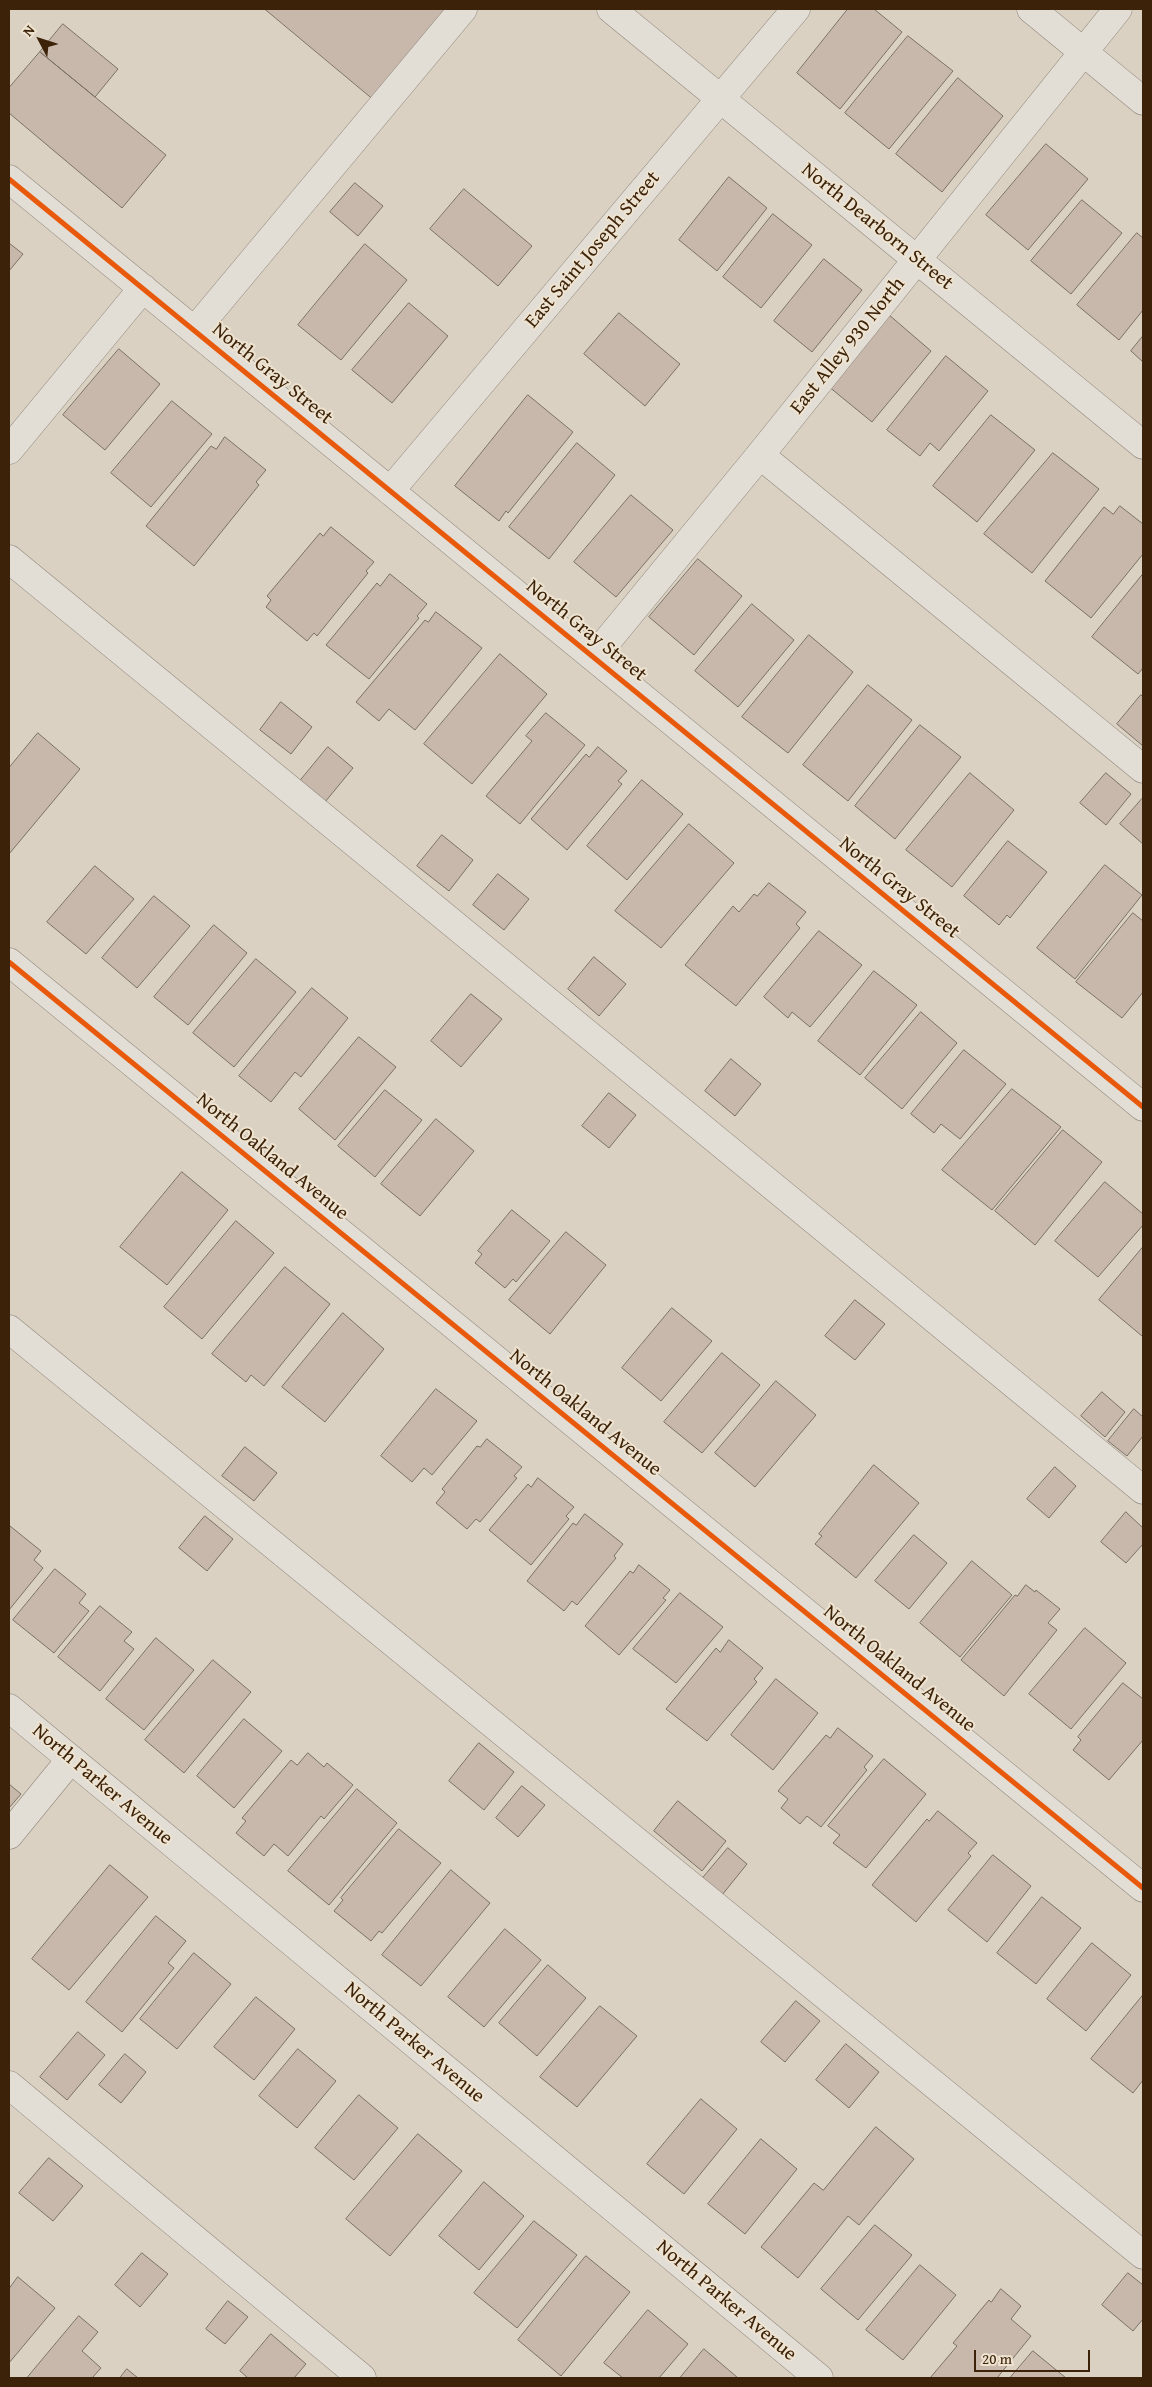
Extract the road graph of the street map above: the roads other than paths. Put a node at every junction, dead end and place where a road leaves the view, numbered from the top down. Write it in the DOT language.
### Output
graph roads {
  1 [pos="463,9"];
  2 [pos="611,9"];
  3 [pos="796,9"];
  4 [pos="1032,9"];
  5 [pos="1118,9"];
  6 [pos="1083,52"];
  7 [pos="720,98"];
  8 [pos="1143,101"];
  9 [pos="9,178"];
  10 [pos="917,260"];
  11 [pos="143,288"];
  12 [pos="194,330"];
  13 [pos="1143,445"];
  14 [pos="9,450"];
  15 [pos="760,455"];
  16 [pos="390,490"];
  17 [pos="9,559"];
  18 [pos="594,657"];
  19 [pos="1143,769"];
  20 [pos="9,962"];
  21 [pos="1143,1107"];
  22 [pos="9,1329"];
  23 [pos="1143,1490"];
  24 [pos="9,1708"];
  25 [pos="71,1759"];
  26 [pos="9,1835"];
  27 [pos="1143,1888"];
  28 [pos="9,2085"];
  29 [pos="1143,2255"];
  30 [pos="362,2378"];
  31 [pos="819,2378"];
  1 -- 12 [label="street"];
  2 -- 7 [label="street, North Dearborn Street"];
  3 -- 7 [label="street, East Saint Joseph Street"];
  4 -- 6 [label="street"];
  5 -- 6 [label="street, East Alley 930 North"];
  6 -- 8 [label="street"];
  6 -- 10 [label="street, East Alley 930 North"];
  7 -- 10 [label="street, North Dearborn Street"];
  7 -- 16 [label="street, East Saint Joseph Street"];
  9 -- 11 [label="street, North Gray Street"];
  10 -- 13 [label="street, North Dearborn Street"];
  10 -- 15 [label="street, East Alley 930 North"];
  11 -- 12 [label="street, North Gray Street"];
  11 -- 14 [label="street"];
  12 -- 16 [label="street, North Gray Street"];
  15 -- 18 [label="street, East Alley 930 North"];
  15 -- 19 [label="street"];
  16 -- 18 [label="street, North Gray Street"];
  17 -- 23 [label="street"];
  18 -- 21 [label="street, North Gray Street"];
  20 -- 27 [label="street, North Oakland Avenue"];
  22 -- 29 [label="street"];
  24 -- 25 [label="street, North Parker Avenue"];
  25 -- 26 [label="street"];
  25 -- 31 [label="street, North Parker Avenue"];
  28 -- 30 [label="street"];
}
